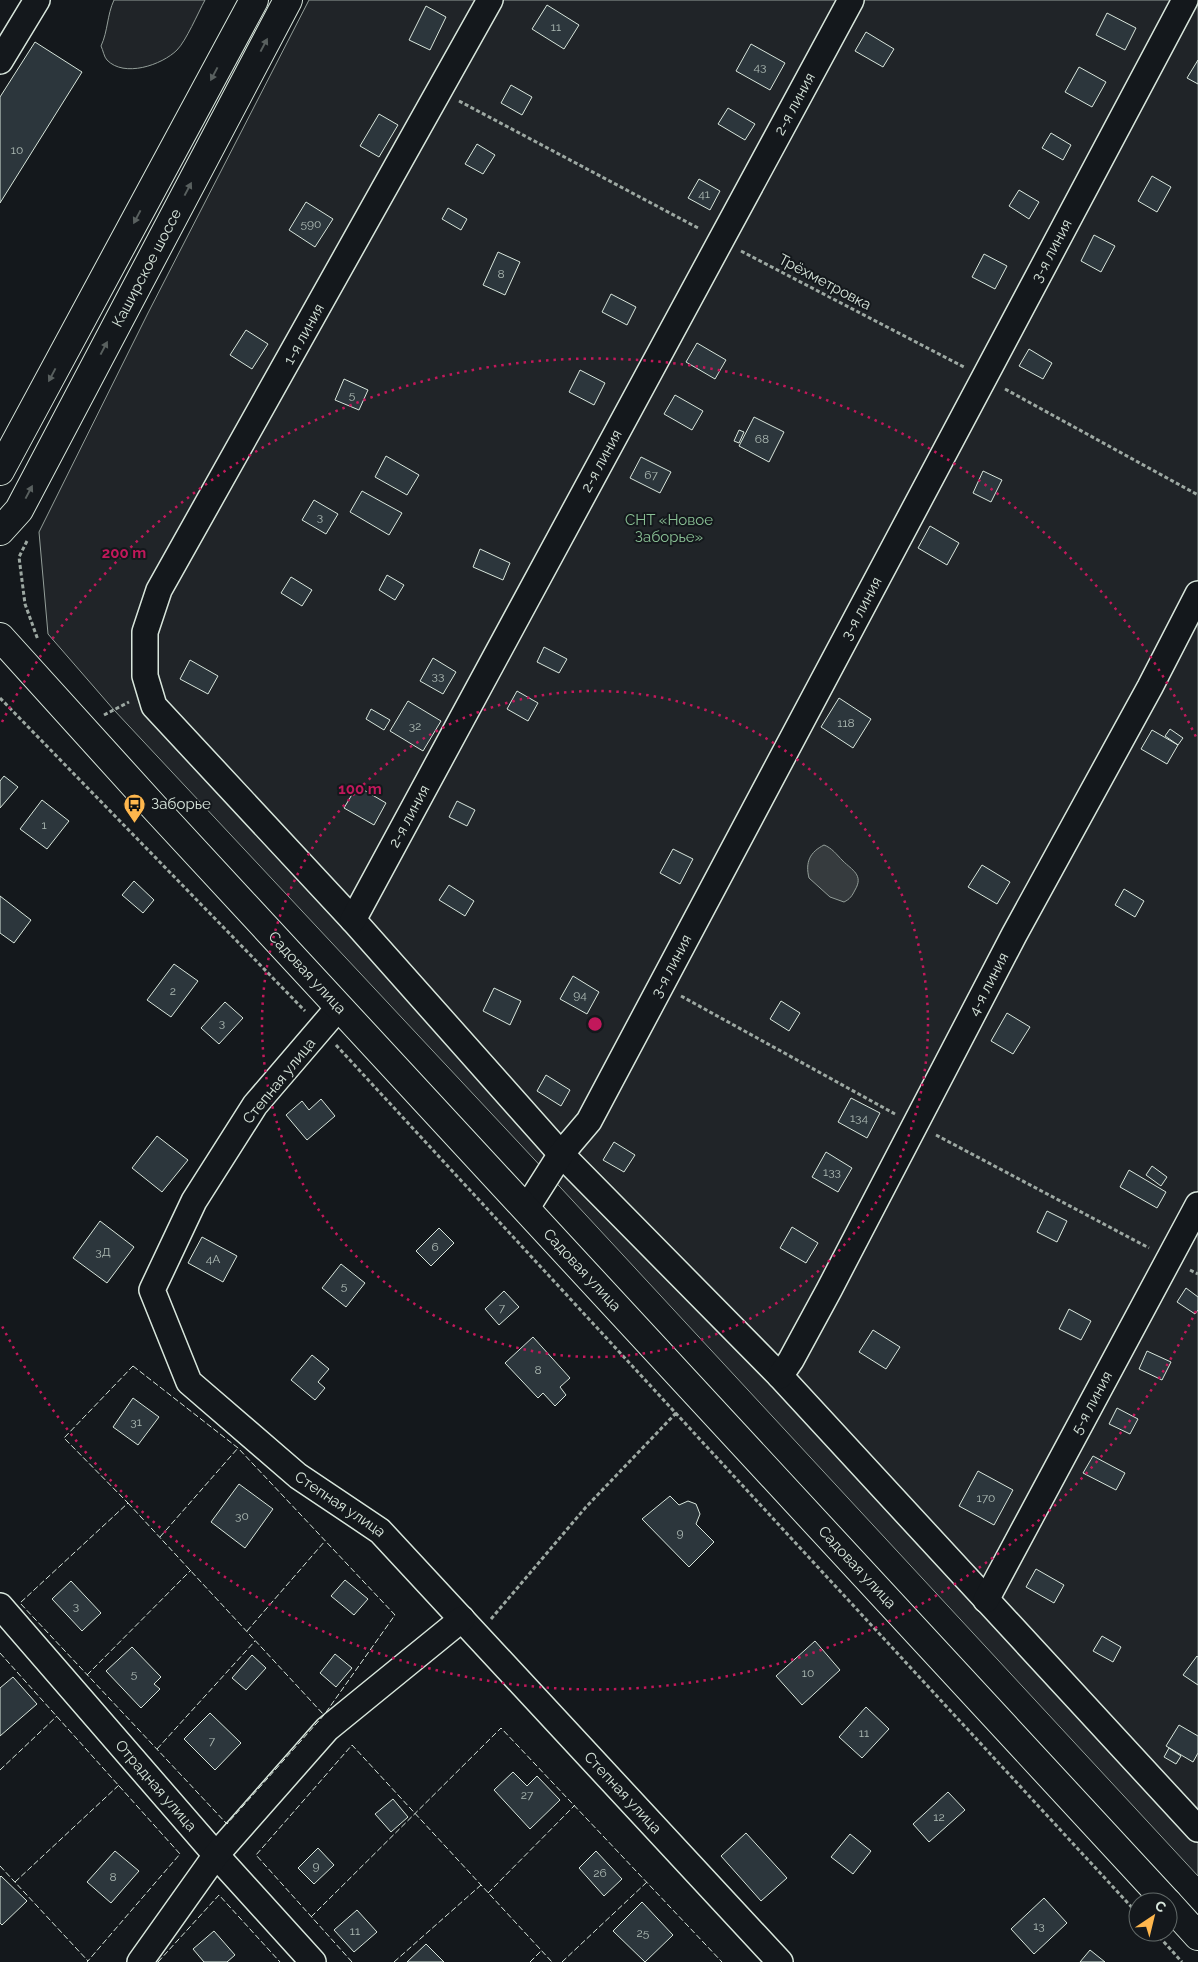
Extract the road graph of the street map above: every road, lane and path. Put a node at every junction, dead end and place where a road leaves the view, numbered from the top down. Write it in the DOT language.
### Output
graph roads {
  1 [pos="37,0"];
  2 [pos="254,0"];
  3 [pos="288,0"];
  4 [pos="490,0"];
  5 [pos="852,0"];
  6 [pos="1185,0"];
  7 [pos="0,61"];
  8 [pos="440,91"];
  9 [pos="722,240"];
  10 [pos="985,378"];
  11 [pos="0,471"];
  12 [pos="1198,495"];
  13 [pos="0,531"];
  14 [pos="28,537"];
  15 [pos="1198,594"];
  16 [pos="0,637"];
  17 [pos="40,648"];
  18 [pos="147,683"];
  19 [pos="0,698"];
  20 [pos="98,718"];
  21 [pos="353,920"];
  22 [pos="339,1007"];
  23 [pos="321,1028"];
  24 [pos="560,1154"];
  25 [pos="1198,1205"];
  26 [pos="526,1209"];
  27 [pos="780,1376"];
  28 [pos="676,1414"];
  29 [pos="986,1600"];
  30 [pos="0,1606"];
  31 [pos="470,1627"];
  32 [pos="1197,1826"];
  33 [pos="216,1855"];
  34 [pos="1157,1892"];
  35 [pos="1128,1903"];
  36 [pos="1178,1915"];
  37 [pos="1198,1936"];
  38 [pos="1164,1942"];
  39 [pos="140,1962"];
  40 [pos="313,1962"];
  41 [pos="780,1962"];
  42 [pos="1182,1962"];
  1 -- 7 [label="street"];
  2 -- 11 [label="main road, one-way"];
  13 -- 3 [label="main road, Каширское шоссе, one-way"];
  4 -- 8 [label="street, 1-я линия"];
  5 -- 9 [label="street, 2-я линия"];
  6 -- 10 [label="street, 3-я линия"];
  8 -- 9 [label="path, Трёхметровка"];
  8 -- 18 [label="street, 1-я линия"];
  9 -- 10 [label="path, Трёхметровка"];
  9 -- 21 [label="street, 2-я линия"];
  10 -- 12 [label="path, Трёхметровка"];
  10 -- 24 [label="street, 3-я линия"];
  14 -- 17 [label="path"];
  15 -- 27 [label="street, 4-я линия"];
  16 -- 22 [label="main road, Садовая улица"];
  18 -- 20 [label="path"];
  18 -- 21 [label="street"];
  19 -- 23 [label="path"];
  21 -- 24 [label="street"];
  22 -- 23 [label="street, Степная улица"];
  22 -- 26 [label="main road, Садовая улица"];
  23 -- 28 [label="path"];
  23 -- 31 [label="street, Степная улица"];
  24 -- 26 [label="street, 3-я линия"];
  24 -- 27 [label="street"];
  25 -- 29 [label="street, 5-я линия"];
  26 -- 34 [label="main road, Садовая улица"];
  27 -- 29 [label="street"];
  28 -- 31 [label="path"];
  28 -- 35 [label="path"];
  29 -- 32 [label="street"];
  30 -- 33 [label="street, Отрадная улица"];
  31 -- 33 [label="street"];
  31 -- 41 [label="street, Степная улица"];
  33 -- 39 [label="street"];
  33 -- 40 [label="street, Отрадная улица"];
  36 -- 37 [label="main road, Садовая улица"];
  38 -- 42 [label="path"];
}
